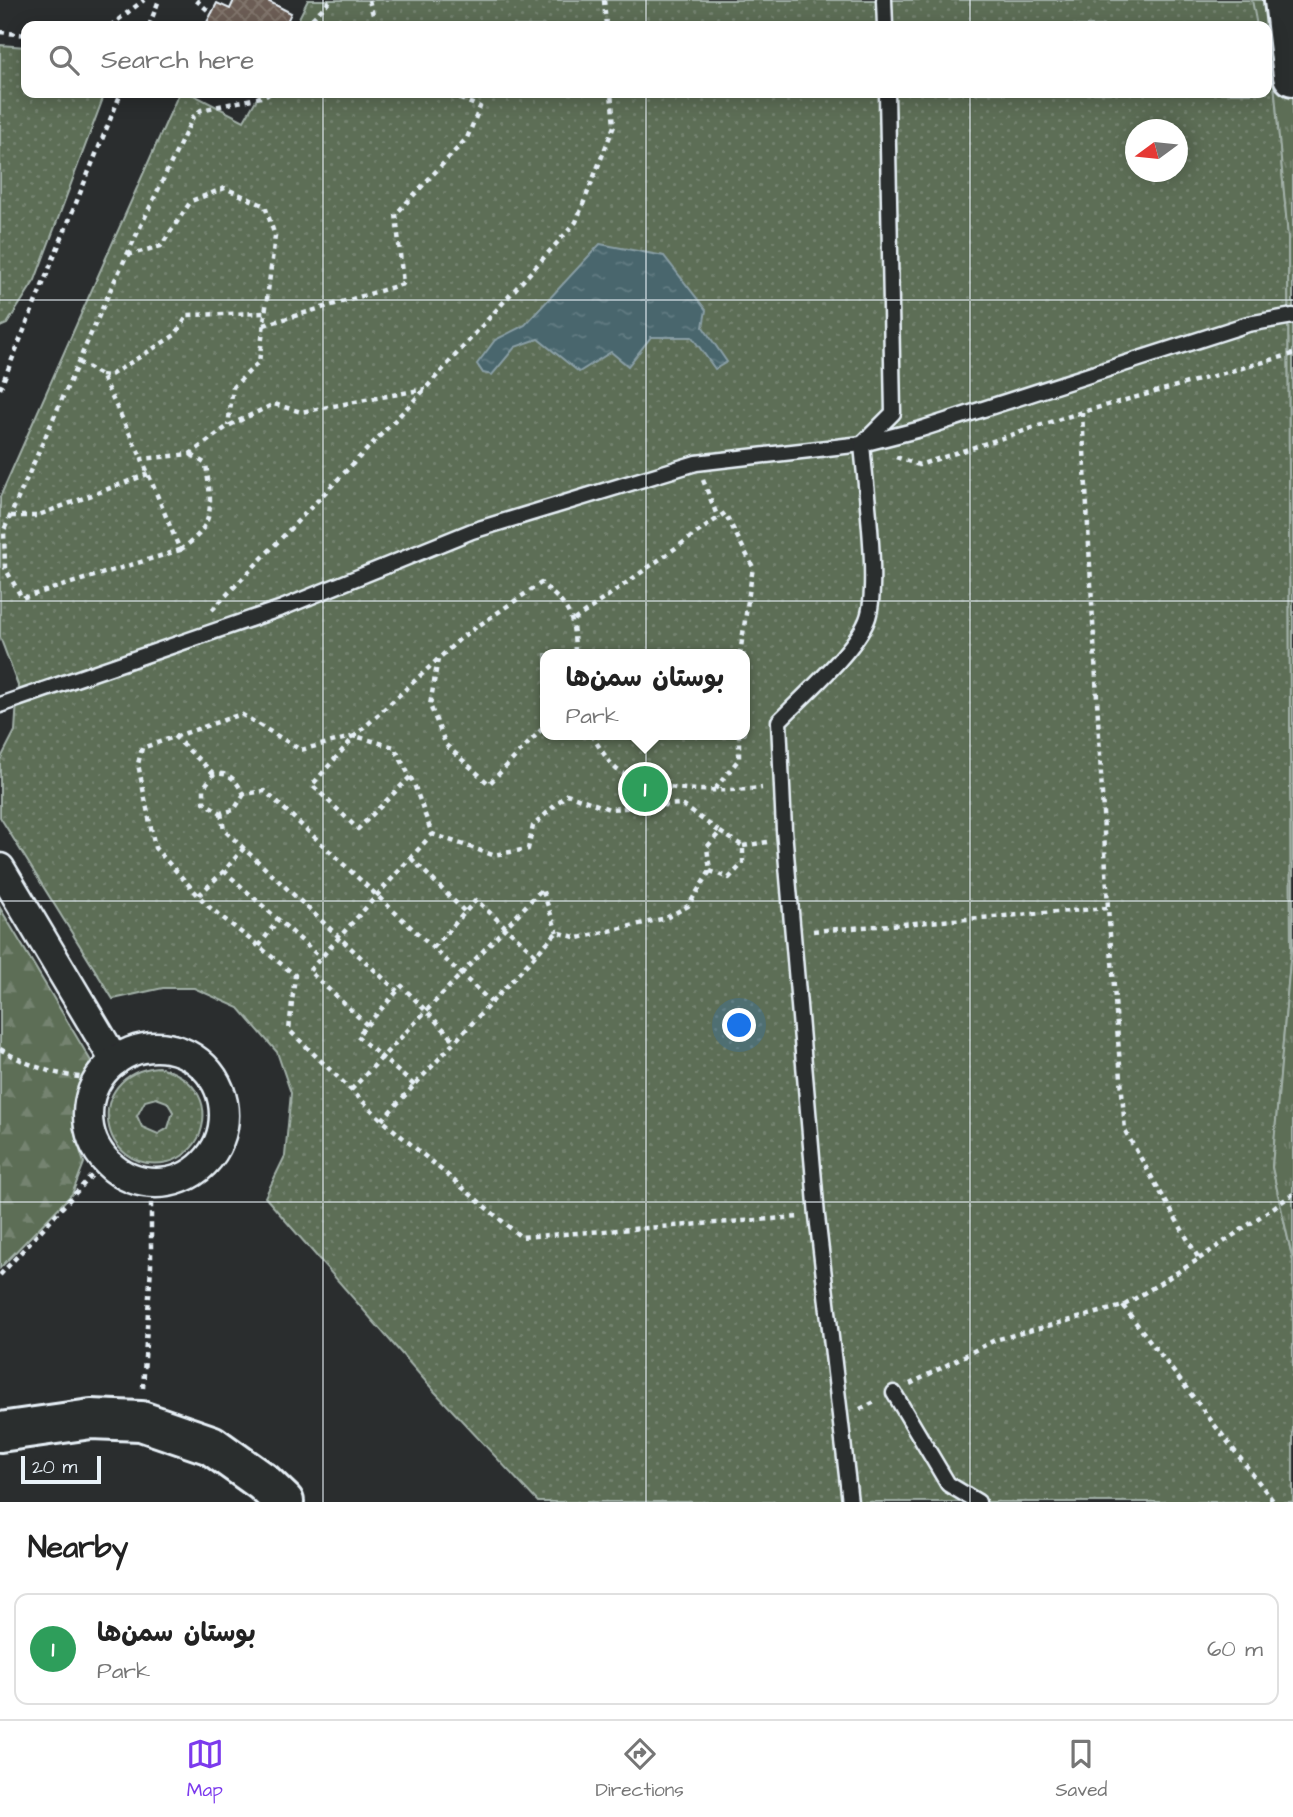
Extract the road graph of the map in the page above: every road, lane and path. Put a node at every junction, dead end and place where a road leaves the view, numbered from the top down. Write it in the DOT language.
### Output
graph roads {
  1 [pos="144,0"];
  2 [pos="159,0"];
  3 [pos="196,0"];
  4 [pos="331,0"];
  5 [pos="369,0"];
  6 [pos="604,0"];
  7 [pos="884,0"];
  8 [pos="1284,0"];
  9 [pos="212,14"];
  10 [pos="117,21"];
  11 [pos="151,21"];
  12 [pos="310,21"];
  13 [pos="375,21"];
  14 [pos="606,21"];
  15 [pos="885,21"];
  16 [pos="0,32"];
  17 [pos="21,34"];
  18 [pos="1293,76"];
  19 [pos="119,98"];
  20 [pos="257,98"];
  21 [pos="458,98"];
  22 [pos="611,98"];
  23 [pos="887,98"];
  24 [pos="127,255"];
  25 [pos="265,313"];
  26 [pos="1293,316"];
  27 [pos="264,326"];
  28 [pos="1293,354"];
  29 [pos="78,362"];
  30 [pos="8,371"];
  31 [pos="0,373"];
  32 [pos="102,375"];
  33 [pos="0,389"];
  34 [pos="425,389"];
  35 [pos="1082,412"];
  36 [pos="228,426"];
  37 [pos="862,444"];
  38 [pos="190,454"];
  39 [pos="142,459"];
  40 [pos="696,463"];
  41 [pos="148,474"];
  42 [pos="10,516"];
  43 [pos="718,518"];
  44 [pos="180,550"];
  45 [pos="574,620"];
  46 [pos="179,644"];
  47 [pos="575,649"];
  48 [pos="741,649"];
  49 [pos="438,659"];
  50 [pos="0,705"];
  51 [pos="540,731"];
  52 [pos="174,736"];
  53 [pos="355,736"];
  54 [pos="595,740"];
  55 [pos="739,740"];
  56 [pos="214,774"];
  57 [pos="410,777"];
  58 [pos="782,786"];
  59 [pos="715,790"];
  60 [pos="244,794"];
  61 [pos="220,813"];
  62 [pos="720,832"];
  63 [pos="432,834"];
  64 [pos="244,848"];
  65 [pos="411,858"];
  66 [pos="0,868"];
  67 [pos="224,871"];
  68 [pos="710,871"];
  69 [pos="199,895"];
  70 [pos="377,895"];
  71 [pos="1108,908"];
  72 [pos="465,912"];
  73 [pos="278,920"];
  74 [pos="506,928"];
  75 [pos="557,932"];
  76 [pos="795,933"];
  77 [pos="341,936"];
  78 [pos="259,946"];
  79 [pos="433,948"];
  80 [pos="536,955"];
  81 [pos="321,958"];
  82 [pos="462,974"];
  83 [pos="397,991"];
  84 [pos="491,1002"];
  85 [pos="426,1011"];
  86 [pos="367,1024"];
  87 [pos="455,1041"];
  88 [pos="0,1049"];
  89 [pos="382,1059"];
  90 [pos="106,1069"];
  91 [pos="414,1085"];
  92 [pos="351,1090"];
  93 [pos="382,1120"];
  94 [pos="105,1161"];
  95 [pos="151,1184"];
  96 [pos="1293,1194"];
  97 [pos="817,1216"];
  98 [pos="1199,1259"];
  99 [pos="0,1275"];
  100 [pos="1123,1306"];
  101 [pos="894,1393"];
  102 [pos="842,1417"];
  103 [pos="141,1421"];
  104 [pos="0,1432"];
  105 [pos="285,1502"];
  106 [pos="850,1502"];
  107 [pos="978,1502"];
  108 [pos="1274,1502"];
  1 -- 10 [label="path"];
  2 -- 11 [label="path"];
  3 -- 9 [label="path"];
  4 -- 12 [label="path"];
  5 -- 13 [label="path"];
  6 -- 14 [label="path"];
  7 -- 15 [label="lane"];
  8 -- 18 [label="street"];
  16 -- 17 [label="path"];
  19 -- 30 [label="path"];
  20 -- 24 [label="path"];
  21 -- 27 [label="path"];
  22 -- 34 [label="path"];
  23 -- 37 [label="lane"];
  24 -- 25 [label="path"];
  24 -- 29 [label="path"];
  25 -- 27 [label="path"];
  25 -- 32 [label="path"];
  26 -- 37 [label="lane"];
  27 -- 36 [label="path"];
  28 -- 35 [label="path"];
  29 -- 32 [label="path"];
  29 -- 42 [label="path"];
  30 -- 31 [label="path"];
  30 -- 33 [label="path"];
  32 -- 39 [label="path"];
  34 -- 36 [label="path"];
  34 -- 46 [label="path"];
  35 -- 37 [label="path"];
  35 -- 71 [label="path"];
  36 -- 38 [label="path"];
  37 -- 40 [label="lane"];
  37 -- 58 [label="lane"];
  38 -- 39 [label="path"];
  38 -- 44 [label="path"];
  39 -- 41 [label="path"];
  40 -- 43 [label="path"];
  40 -- 46 [label="lane"];
  41 -- 42 [label="path"];
  41 -- 44 [label="path"];
  42 -- 44 [label="path"];
  43 -- 45 [label="path"];
  43 -- 48 [label="path"];
  45 -- 47 [label="path"];
  45 -- 49 [label="path"];
  46 -- 50 [label="lane"];
  49 -- 51 [label="path"];
  49 -- 53 [label="path"];
  52 -- 53 [label="path"];
  52 -- 56 [label="path"];
  52 -- 69 [label="path"];
  53 -- 57 [label="path"];
  53 -- 57 [label="path"];
  54 -- 59 [label="path"];
  55 -- 59 [label="path"];
  56 -- 60 [label="path"];
  56 -- 61 [label="path"];
  57 -- 63 [label="path"];
  58 -- 59 [label="path"];
  58 -- 76 [label="lane"];
  60 -- 61 [label="path"];
  60 -- 70 [label="path"];
  61 -- 64 [label="path"];
  62 -- 63 [label="path"];
  62 -- 68 [label="path"];
  62 -- 68 [label="path"];
  63 -- 65 [label="path"];
  64 -- 67 [label="path"];
  64 -- 77 [label="path"];
  65 -- 70 [label="path"];
  65 -- 72 [label="path"];
  66 -- 90 [label="street"];
  67 -- 69 [label="path"];
  67 -- 73 [label="path"];
  68 -- 75 [label="path"];
  69 -- 78 [label="path"];
  70 -- 77 [label="path"];
  70 -- 79 [label="path"];
  71 -- 76 [label="path"];
  71 -- 98 [label="path"];
  72 -- 74 [label="path"];
  72 -- 79 [label="path"];
  73 -- 78 [label="path"];
  73 -- 81 [label="path"];
  74 -- 75 [label="path"];
  74 -- 80 [label="path"];
  74 -- 82 [label="path"];
  75 -- 80 [label="path"];
  76 -- 97 [label="lane"];
  77 -- 81 [label="path"];
  77 -- 83 [label="path"];
  78 -- 92 [label="path"];
  79 -- 82 [label="path"];
  80 -- 84 [label="path"];
  81 -- 86 [label="path"];
  82 -- 84 [label="path"];
  82 -- 85 [label="path"];
  83 -- 85 [label="path"];
  83 -- 86 [label="path"];
  84 -- 87 [label="path"];
  85 -- 87 [label="path"];
  85 -- 89 [label="path"];
  86 -- 89 [label="path"];
  87 -- 91 [label="path"];
  88 -- 90 [label="path"];
  89 -- 91 [label="path"];
  89 -- 92 [label="path"];
  90 -- 94 [label="street"];
  90 -- 95 [label="street"];
  91 -- 93 [label="path"];
  92 -- 93 [label="path"];
  93 -- 97 [label="path"];
  94 -- 95 [label="street"];
  94 -- 99 [label="path"];
  95 -- 103 [label="path"];
  96 -- 98 [label="path"];
  97 -- 102 [label="lane"];
  98 -- 100 [label="path"];
  100 -- 101 [label="path"];
  100 -- 108 [label="path"];
  101 -- 102 [label="path"];
  101 -- 107 [label="lane"];
  102 -- 106 [label="lane"];
  103 -- 104 [label="street"];
  103 -- 105 [label="street"];
}
